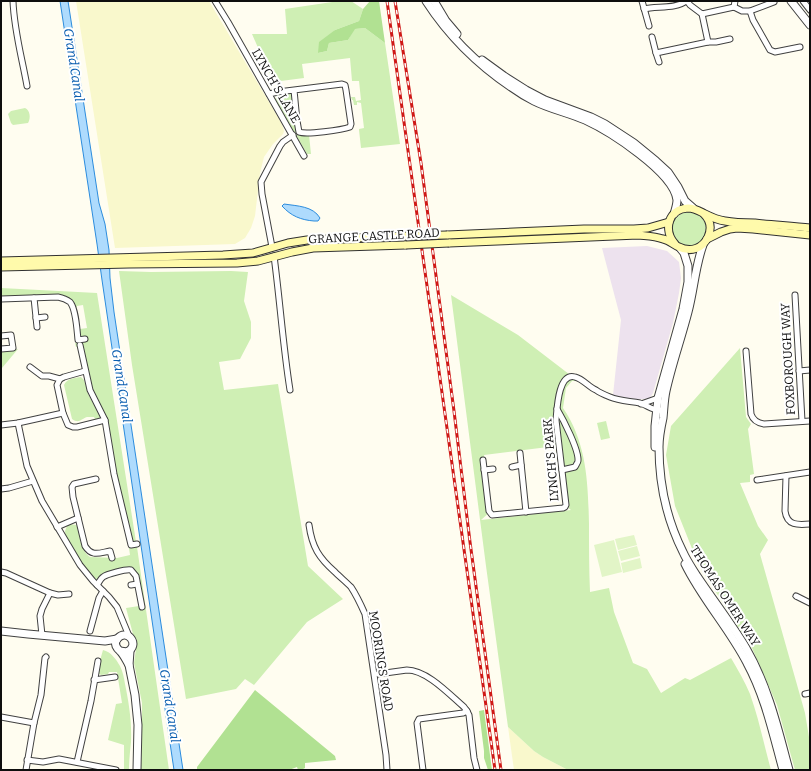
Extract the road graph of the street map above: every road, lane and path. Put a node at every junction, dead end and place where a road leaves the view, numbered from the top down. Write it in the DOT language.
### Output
graph roads {
  1 [pos="13,1"];
  2 [pos="215,1"];
  3 [pos="426,1"];
  4 [pos="434,1"];
  5 [pos="642,1"];
  6 [pos="687,1"];
  7 [pos="734,1"];
  8 [pos="791,1"];
  9 [pos="803,1"];
  10 [pos="774,2"];
  11 [pos="734,7"];
  12 [pos="810,8"];
  13 [pos="644,9"];
  14 [pos="750,11"];
  15 [pos="702,14"];
  16 [pos="810,25"];
  17 [pos="649,26"];
  18 [pos="652,37"];
  19 [pos="730,39"];
  20 [pos="708,42"];
  21 [pos="800,47"];
  22 [pos="656,53"];
  23 [pos="659,62"];
  24 [pos="27,86"];
  25 [pos="294,90"];
  26 [pos="269,94"];
  27 [pos="293,135"];
  28 [pos="304,156"];
  29 [pos="693,208"];
  30 [pos="674,214"];
  31 [pos="704,214"];
  32 [pos="669,222"];
  33 [pos="810,228"];
  34 [pos="810,235"];
  35 [pos="705,242"];
  36 [pos="677,246"];
  37 [pos="272,248"];
  38 [pos="274,256"];
  39 [pos="1,261"];
  40 [pos="128,261"];
  41 [pos="84,262"];
  42 [pos="1,267"];
  43 [pos="795,295"];
  44 [pos="34,298"];
  45 [pos="1,299"];
  46 [pos="45,317"];
  47 [pos="36,318"];
  48 [pos="37,327"];
  49 [pos="1,336"];
  50 [pos="85,339"];
  51 [pos="80,345"];
  52 [pos="1,349"];
  53 [pos="746,351"];
  54 [pos="30,367"];
  55 [pos="810,370"];
  56 [pos="85,371"];
  57 [pos="799,371"];
  58 [pos="60,379"];
  59 [pos="290,390"];
  60 [pos="658,398"];
  61 [pos="641,404"];
  62 [pos="556,408"];
  63 [pos="664,408"];
  64 [pos="656,410"];
  65 [pos="64,413"];
  66 [pos="105,420"];
  67 [pos="802,421"];
  68 [pos="810,421"];
  69 [pos="18,423"];
  70 [pos="1,425"];
  71 [pos="520,453"];
  72 [pos="483,460"];
  73 [pos="521,465"];
  74 [pos="512,466"];
  75 [pos="493,469"];
  76 [pos="484,470"];
  77 [pos="562,470"];
  78 [pos="810,472"];
  79 [pos="786,476"];
  80 [pos="96,479"];
  81 [pos="757,480"];
  82 [pos="33,481"];
  83 [pos="1,489"];
  84 [pos="526,512"];
  85 [pos="78,518"];
  86 [pos="810,524"];
  87 [pos="309,525"];
  88 [pos="57,527"];
  89 [pos="136,544"];
  90 [pos="112,558"];
  91 [pos="1,572"];
  92 [pos="137,584"];
  93 [pos="131,585"];
  94 [pos="97,586"];
  95 [pos="103,591"];
  96 [pos="50,593"];
  97 [pos="69,594"];
  98 [pos="796,596"];
  99 [pos="810,603"];
  100 [pos="142,607"];
  101 [pos="1,631"];
  102 [pos="90,631"];
  103 [pos="42,635"];
  104 [pos="121,641"];
  105 [pos="130,651"];
  106 [pos="46,657"];
  107 [pos="98,661"];
  108 [pos="129,665"];
  109 [pos="378,674"];
  110 [pos="115,677"];
  111 [pos="94,680"];
  112 [pos="467,711"];
  113 [pos="1,717"];
  114 [pos="34,723"];
  115 [pos="27,760"];
  116 [pos="76,762"];
  117 [pos="26,770"];
  118 [pos="116,770"];
  119 [pos="137,770"];
  120 [pos="387,770"];
  121 [pos="423,770"];
  122 [pos="477,770"];
  123 [pos="783,770"];
  124 [pos="789,770"];
  1 -- 24 [label="street"];
  2 -- 26 [label="street, LYNCH'S LANE"];
  3 -- 30 [label="street"];
  4 -- 29 [label="street"];
  5 -- 13 [label="street"];
  6 -- 13 [label="street"];
  6 -- 15 [label="street"];
  7 -- 11 [label="street"];
  8 -- 16 [label="street"];
  9 -- 12 [label="street"];
  10 -- 14 [label="street"];
  11 -- 14 [label="street"];
  11 -- 15 [label="street"];
  13 -- 17 [label="street"];
  14 -- 21 [label="street"];
  15 -- 20 [label="street"];
  18 -- 22 [label="street"];
  19 -- 20 [label="street"];
  20 -- 22 [label="street"];
  22 -- 23 [label="street"];
  25 -- 25 [label="street"];
  25 -- 26 [label="street"];
  26 -- 27 [label="street, LYNCH'S LANE"];
  27 -- 28 [label="street"];
  27 -- 37 [label="street, LYNCH'S LANE"];
  29 -- 30 [label="main road"];
  29 -- 31 [label="main road"];
  30 -- 32 [label="main road"];
  31 -- 33 [label="main road"];
  31 -- 35 [label="main road"];
  32 -- 36 [label="main road"];
  32 -- 37 [label="main road, GRANGE CASTLE ROAD, bridge"];
  34 -- 35 [label="main road, GRANGE CASTLE ROAD"];
  35 -- 36 [label="main road, GRANGE CASTLE ROAD"];
  35 -- 63 [label="street, THOMAS OMER WAY"];
  36 -- 38 [label="main road, GRANGE CASTLE ROAD, bridge"];
  36 -- 60 [label="street, THOMAS OMER WAY"];
  37 -- 40 [label="main road, GRANGE CASTLE ROAD"];
  38 -- 40 [label="main road, GRANGE CASTLE ROAD"];
  38 -- 59 [label="street"];
  39 -- 41 [label="main road, GRANGE CASTLE ROAD"];
  40 -- 41 [label="main road, GRANGE CASTLE ROAD"];
  41 -- 42 [label="main road, GRANGE CASTLE ROAD"];
  43 -- 57 [label="street, FOXBOROUGH WAY"];
  44 -- 45 [label="street"];
  44 -- 47 [label="street"];
  44 -- 50 [label="street"];
  46 -- 47 [label="street"];
  47 -- 48 [label="street"];
  49 -- 52 [label="street"];
  51 -- 56 [label="street"];
  53 -- 67 [label="street"];
  54 -- 58 [label="street"];
  55 -- 57 [label="street"];
  56 -- 58 [label="street"];
  56 -- 66 [label="street"];
  57 -- 67 [label="street, FOXBOROUGH WAY"];
  58 -- 65 [label="street"];
  60 -- 61 [label="street"];
  60 -- 64 [label="street, THOMAS OMER WAY"];
  61 -- 62 [label="street, LYNCH'S PARK"];
  61 -- 64 [label="street"];
  62 -- 77 [label="street, LYNCH'S PARK"];
  62 -- 77 [label="street"];
  63 -- 64 [label="street"];
  63 -- 124 [label="street, THOMAS OMER WAY"];
  64 -- 123 [label="street, THOMAS OMER WAY"];
  65 -- 66 [label="street"];
  65 -- 69 [label="street"];
  66 -- 89 [label="street"];
  67 -- 68 [label="street"];
  69 -- 70 [label="street"];
  69 -- 82 [label="street"];
  71 -- 73 [label="street"];
  72 -- 76 [label="street, LYNCH'S PARK"];
  73 -- 74 [label="street"];
  73 -- 84 [label="street"];
  75 -- 76 [label="street"];
  76 -- 84 [label="street, LYNCH'S PARK"];
  77 -- 84 [label="street, LYNCH'S PARK"];
  78 -- 79 [label="street"];
  79 -- 81 [label="street"];
  79 -- 86 [label="street"];
  80 -- 85 [label="street"];
  82 -- 83 [label="street"];
  82 -- 88 [label="street"];
  85 -- 88 [label="street"];
  85 -- 90 [label="street"];
  87 -- 120 [label="street, MOORINGS ROAD"];
  88 -- 94 [label="street"];
  91 -- 96 [label="street"];
  92 -- 93 [label="street"];
  92 -- 94 [label="street"];
  92 -- 100 [label="street"];
  94 -- 95 [label="street"];
  95 -- 102 [label="street"];
  95 -- 104 [label="street"];
  96 -- 97 [label="street"];
  96 -- 103 [label="street"];
  98 -- 99 [label="street"];
  101 -- 103 [label="street"];
  103 -- 104 [label="street"];
  104 -- 105 [label="street"];
  104 -- 105 [label="street"];
  104 -- 108 [label="street"];
  105 -- 108 [label="street"];
  106 -- 114 [label="street"];
  107 -- 111 [label="street"];
  108 -- 119 [label="street"];
  109 -- 112 [label="street"];
  110 -- 111 [label="street"];
  111 -- 116 [label="street"];
  112 -- 121 [label="street"];
  112 -- 122 [label="street"];
  113 -- 114 [label="street"];
  114 -- 115 [label="street"];
  115 -- 116 [label="street"];
  115 -- 117 [label="street"];
  116 -- 118 [label="street"];
}
